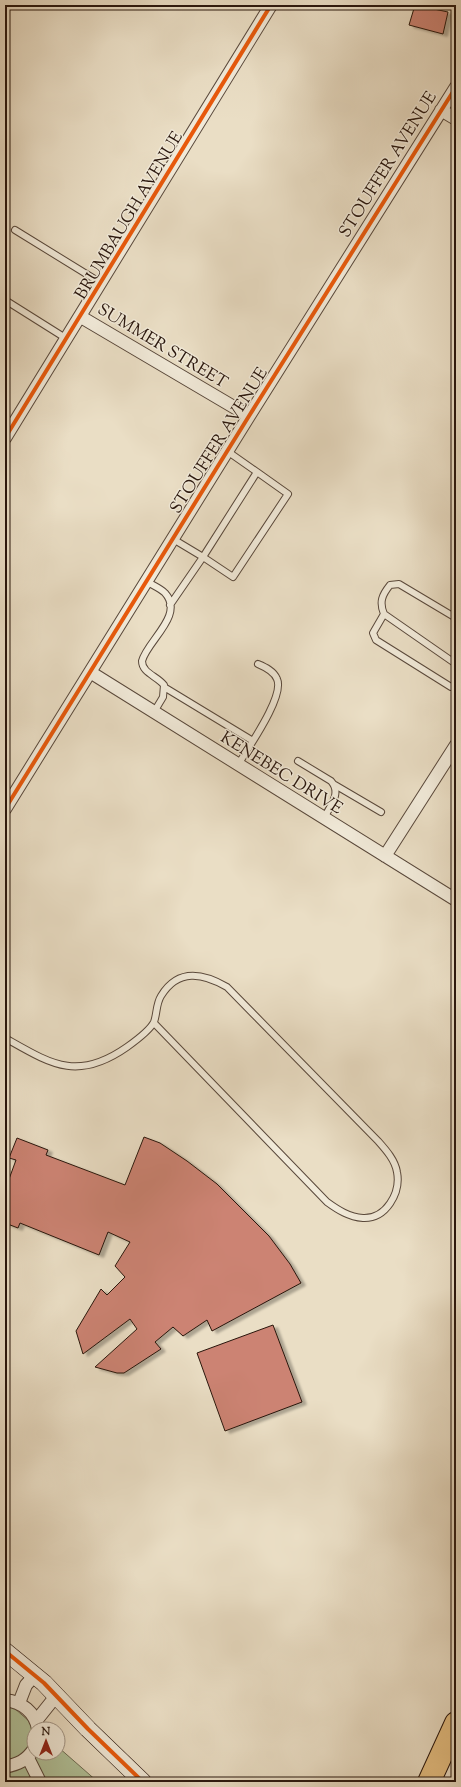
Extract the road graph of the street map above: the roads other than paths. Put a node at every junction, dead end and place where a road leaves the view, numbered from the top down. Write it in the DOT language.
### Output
graph roads {
  1 [pos="271,5"];
  2 [pos="456,87"];
  3 [pos="441,110"];
  4 [pos="456,119"];
  5 [pos="15,230"];
  6 [pos="101,283"];
  7 [pos="5,300"];
  8 [pos="81,317"];
  9 [pos="67,339"];
  10 [pos="248,416"];
  11 [pos="5,438"];
  12 [pos="227,451"];
  13 [pos="257,472"];
  14 [pos="173,539"];
  15 [pos="203,557"];
  16 [pos="146,582"];
  17 [pos="170,605"];
  18 [pos="384,614"];
  19 [pos="456,618"];
  20 [pos="258,664"];
  21 [pos="456,664"];
  22 [pos="90,672"];
  23 [pos="456,684"];
  24 [pos="164,687"];
  25 [pos="154,712"];
  26 [pos="253,741"];
  27 [pos="456,745"];
  28 [pos="298,761"];
  29 [pos="238,765"];
  30 [pos="335,785"];
  31 [pos="5,809"];
  32 [pos="381,812"];
  33 [pos="324,818"];
  34 [pos="385,856"];
  35 [pos="456,900"];
  36 [pos="154,1023"];
  37 [pos="5,1038"];
  38 [pos="5,1651"];
  39 [pos="34,1676"];
  40 [pos="56,1696"];
  41 [pos="5,1700"];
  42 [pos="19,1703"];
  43 [pos="35,1721"];
  44 [pos="40,1721"];
  45 [pos="456,1723"];
  46 [pos="26,1758"];
  47 [pos="33,1761"];
  48 [pos="5,1767"];
  49 [pos="40,1782"];
  50 [pos="143,1782"];
  51 [pos="429,1782"];
  1 -- 6 [label="street, BRUMBAUGH AVENUE"];
  2 -- 3 [label="street, STOUFFER AVENUE"];
  3 -- 4 [label="street"];
  3 -- 10 [label="street, STOUFFER AVENUE"];
  5 -- 6 [label="lane"];
  6 -- 8 [label="street, BRUMBAUGH AVENUE"];
  7 -- 9 [label="lane"];
  8 -- 9 [label="street, BRUMBAUGH AVENUE"];
  8 -- 10 [label="street, SUMMER STREET"];
  9 -- 11 [label="street, BRUMBAUGH AVENUE"];
  10 -- 12 [label="street, STOUFFER AVENUE"];
  12 -- 13 [label="lane"];
  12 -- 14 [label="street, STOUFFER AVENUE"];
  13 -- 15 [label="lane"];
  13 -- 15 [label="lane"];
  14 -- 15 [label="lane"];
  14 -- 16 [label="street, STOUFFER AVENUE"];
  15 -- 17 [label="lane"];
  16 -- 17 [label="lane"];
  16 -- 22 [label="street, STOUFFER AVENUE"];
  17 -- 24 [label="lane"];
  18 -- 19 [label="lane"];
  18 -- 21 [label="lane"];
  18 -- 23 [label="lane"];
  20 -- 26 [label="lane"];
  22 -- 25 [label="street, KENEBEC DRIVE"];
  22 -- 31 [label="street, STOUFFER AVENUE"];
  24 -- 25 [label="lane"];
  24 -- 26 [label="lane"];
  25 -- 29 [label="street, KENEBEC DRIVE"];
  26 -- 29 [label="lane"];
  27 -- 34 [label="street"];
  28 -- 30 [label="lane"];
  29 -- 33 [label="street, KENEBEC DRIVE"];
  30 -- 32 [label="lane"];
  30 -- 33 [label="lane"];
  33 -- 34 [label="street, KENEBEC DRIVE"];
  34 -- 35 [label="street, KENEBEC DRIVE"];
  36 -- 36 [label="lane"];
  36 -- 37 [label="lane"];
  38 -- 39 [label="street"];
  39 -- 40 [label="street"];
  39 -- 42 [label="street"];
  40 -- 44 [label="street"];
  40 -- 50 [label="street"];
  41 -- 42 [label="street"];
  42 -- 43 [label="street"];
  45 -- 51 [label="highway"];
  46 -- 48 [label="street"];
  47 -- 49 [label="street"];
}
